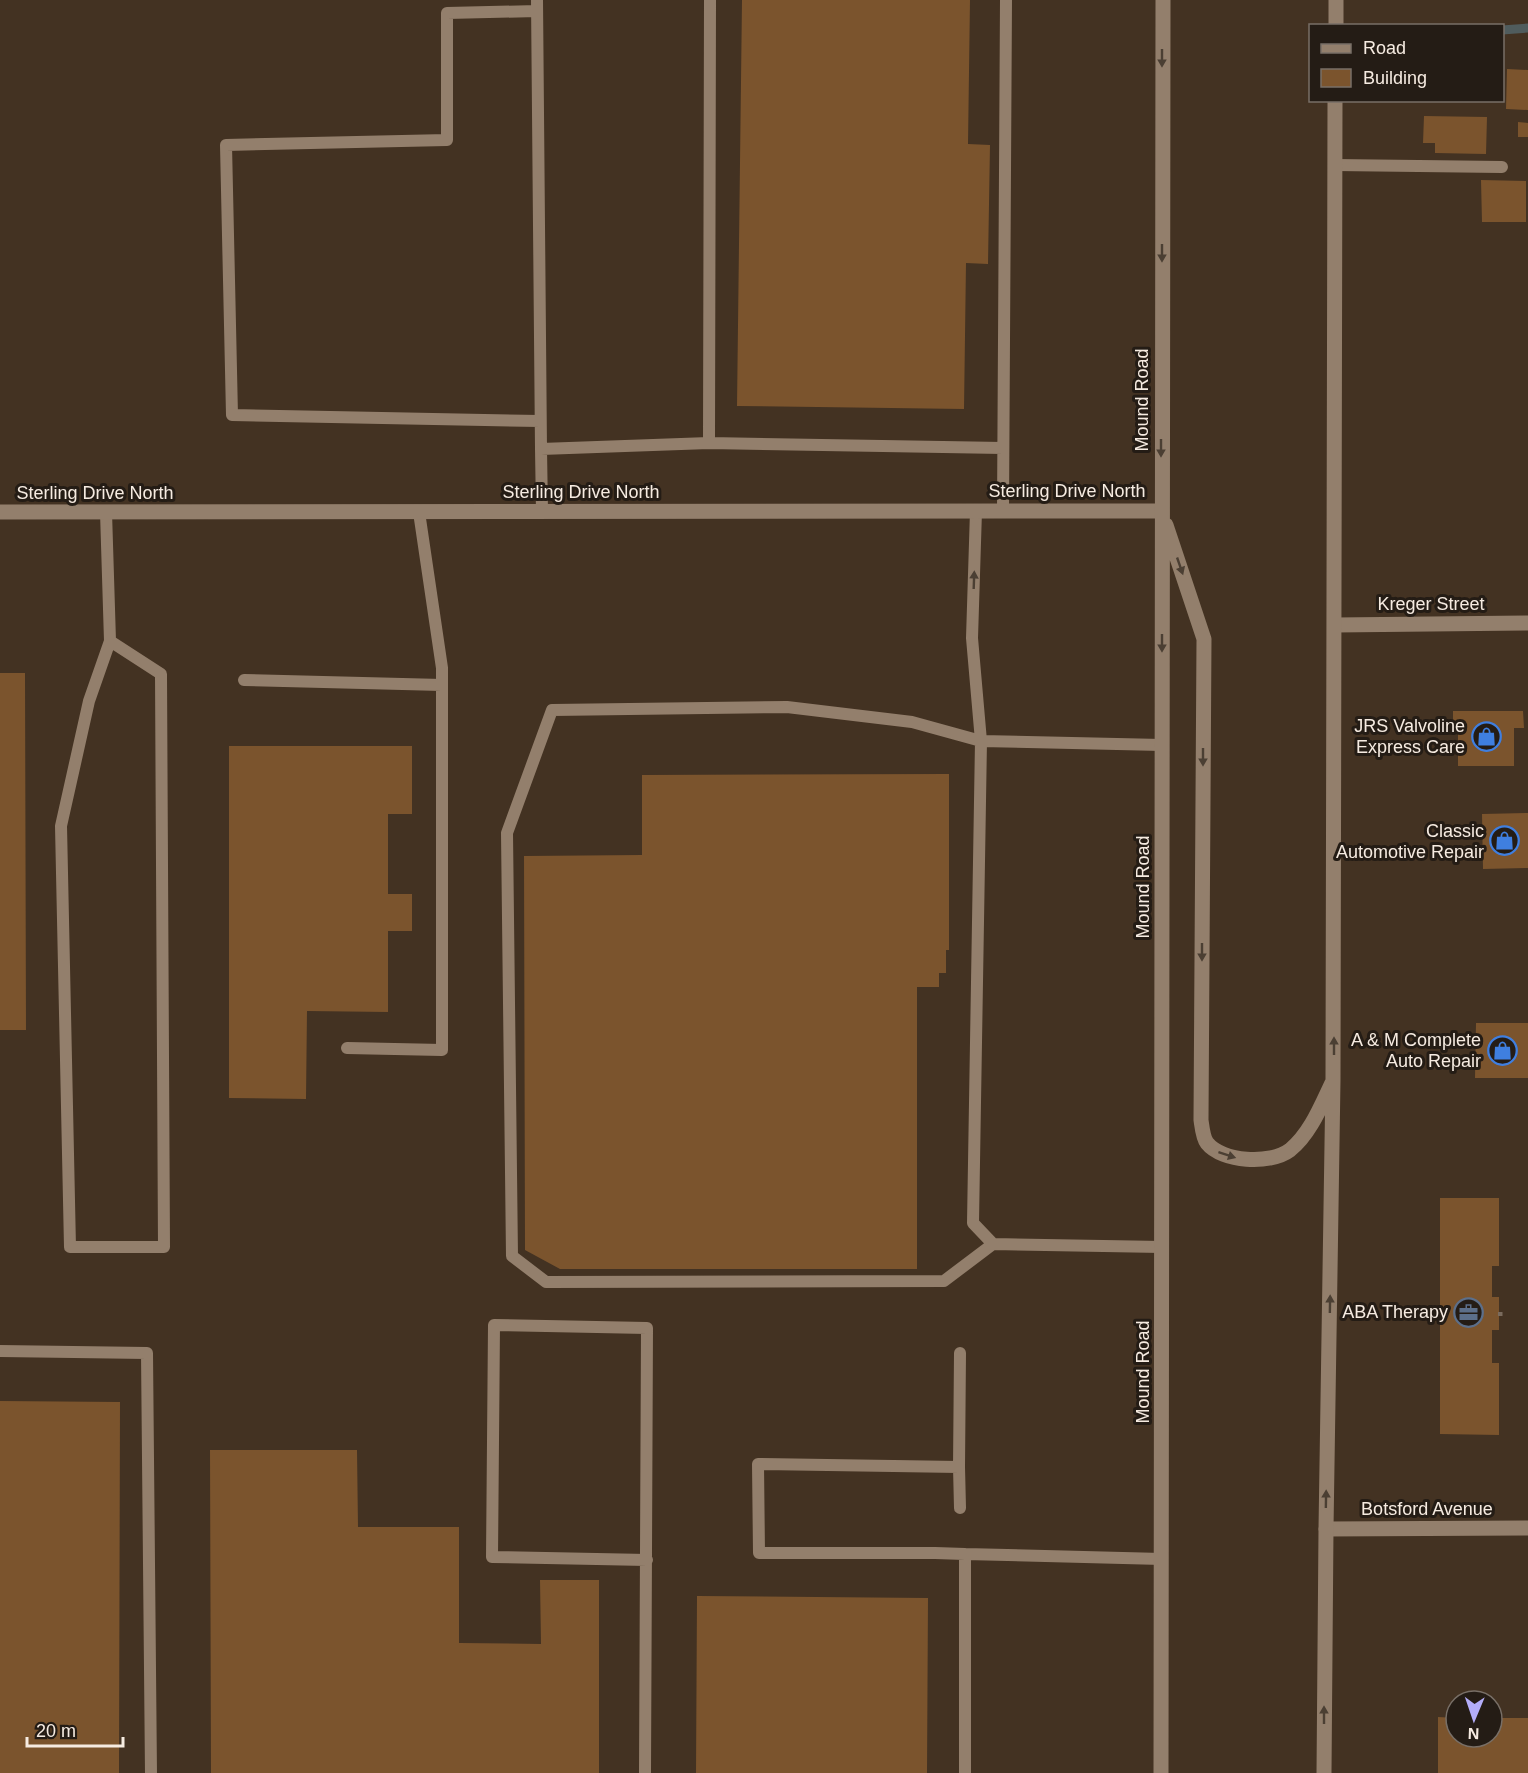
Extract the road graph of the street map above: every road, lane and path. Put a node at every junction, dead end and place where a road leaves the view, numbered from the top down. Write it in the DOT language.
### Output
graph roads {
  1 [pos="710,0"];
  2 [pos="1006,0"];
  3 [pos="1162,0"];
  4 [pos="1336,0"];
  5 [pos="537,6"];
  6 [pos="1336,24"];
  7 [pos="1335,102"];
  8 [pos="1335,165"];
  9 [pos="1502,167"];
  10 [pos="540,421"];
  11 [pos="709,443"];
  12 [pos="1003,448"];
  13 [pos="541,449"];
  14 [pos="976,511"];
  15 [pos="1003,511"];
  16 [pos="1161,511"];
  17 [pos="0,512"];
  18 [pos="106,512"];
  19 [pos="419,512"];
  20 [pos="542,512"];
  21 [pos="1528,623"];
  22 [pos="1335,625"];
  23 [pos="110,641"];
  24 [pos="244,681"];
  25 [pos="442,685"];
  26 [pos="981,741"];
  27 [pos="1162,745"];
  28 [pos="347,1048"];
  29 [pos="1334,1080"];
  30 [pos="993,1244"];
  31 [pos="1162,1247"];
  32 [pos="1498,1314"];
  33 [pos="1505,1314"];
  34 [pos="0,1350"];
  35 [pos="960,1353"];
  36 [pos="959,1467"];
  37 [pos="960,1508"];
  38 [pos="1528,1528"];
  39 [pos="1326,1529"];
  40 [pos="965,1554"];
  41 [pos="1162,1558"];
  42 [pos="647,1560"];
  43 [pos="151,1773"];
  44 [pos="645,1773"];
  45 [pos="965,1773"];
  46 [pos="1161,1773"];
  47 [pos="1324,1773"];
  1 -- 11 [label="lane"];
  2 -- 12 [label="lane"];
  3 -- 16 [label="main road, Mound Road, one-way"];
  4 -- 6 [label="main road"];
  5 -- 10 [label="lane"];
  5 -- 10 [label="lane"];
  7 -- 8 [label="main road"];
  8 -- 9 [label="lane"];
  8 -- 22 [label="main road"];
  10 -- 13 [label="lane"];
  11 -- 12 [label="lane"];
  11 -- 13 [label="lane"];
  12 -- 15 [label="lane"];
  13 -- 20 [label="lane"];
  14 -- 15 [label="main road, Sterling Drive North"];
  14 -- 20 [label="main road, Sterling Drive North"];
  26 -- 14 [label="lane, one-way"];
  15 -- 16 [label="main road, Sterling Drive North"];
  16 -- 27 [label="main road, Mound Road, one-way"];
  16 -- 29 [label="main road, one-way"];
  17 -- 18 [label="main road, Sterling Drive North"];
  18 -- 19 [label="main road, Sterling Drive North"];
  18 -- 23 [label="lane"];
  19 -- 20 [label="main road, Sterling Drive North"];
  19 -- 25 [label="lane"];
  21 -- 22 [label="main road, Kreger Street"];
  29 -- 22 [label="main road, one-way"];
  23 -- 23 [label="lane"];
  24 -- 25 [label="lane"];
  25 -- 28 [label="lane"];
  26 -- 27 [label="lane"];
  26 -- 30 [label="lane"];
  26 -- 30 [label="lane"];
  27 -- 31 [label="main road, Mound Road"];
  39 -- 29 [label="main road, one-way"];
  30 -- 31 [label="lane"];
  31 -- 41 [label="main road, Mound Road"];
  32 -- 33 [label="path"];
  34 -- 43 [label="lane"];
  35 -- 36 [label="lane"];
  36 -- 37 [label="lane"];
  36 -- 40 [label="lane"];
  38 -- 39 [label="main road, Botsford Avenue"];
  47 -- 39 [label="main road, one-way"];
  40 -- 41 [label="lane"];
  40 -- 45 [label="lane"];
  41 -- 46 [label="main road, Mound Road"];
  42 -- 42 [label="lane"];
  42 -- 44 [label="lane"];
}
